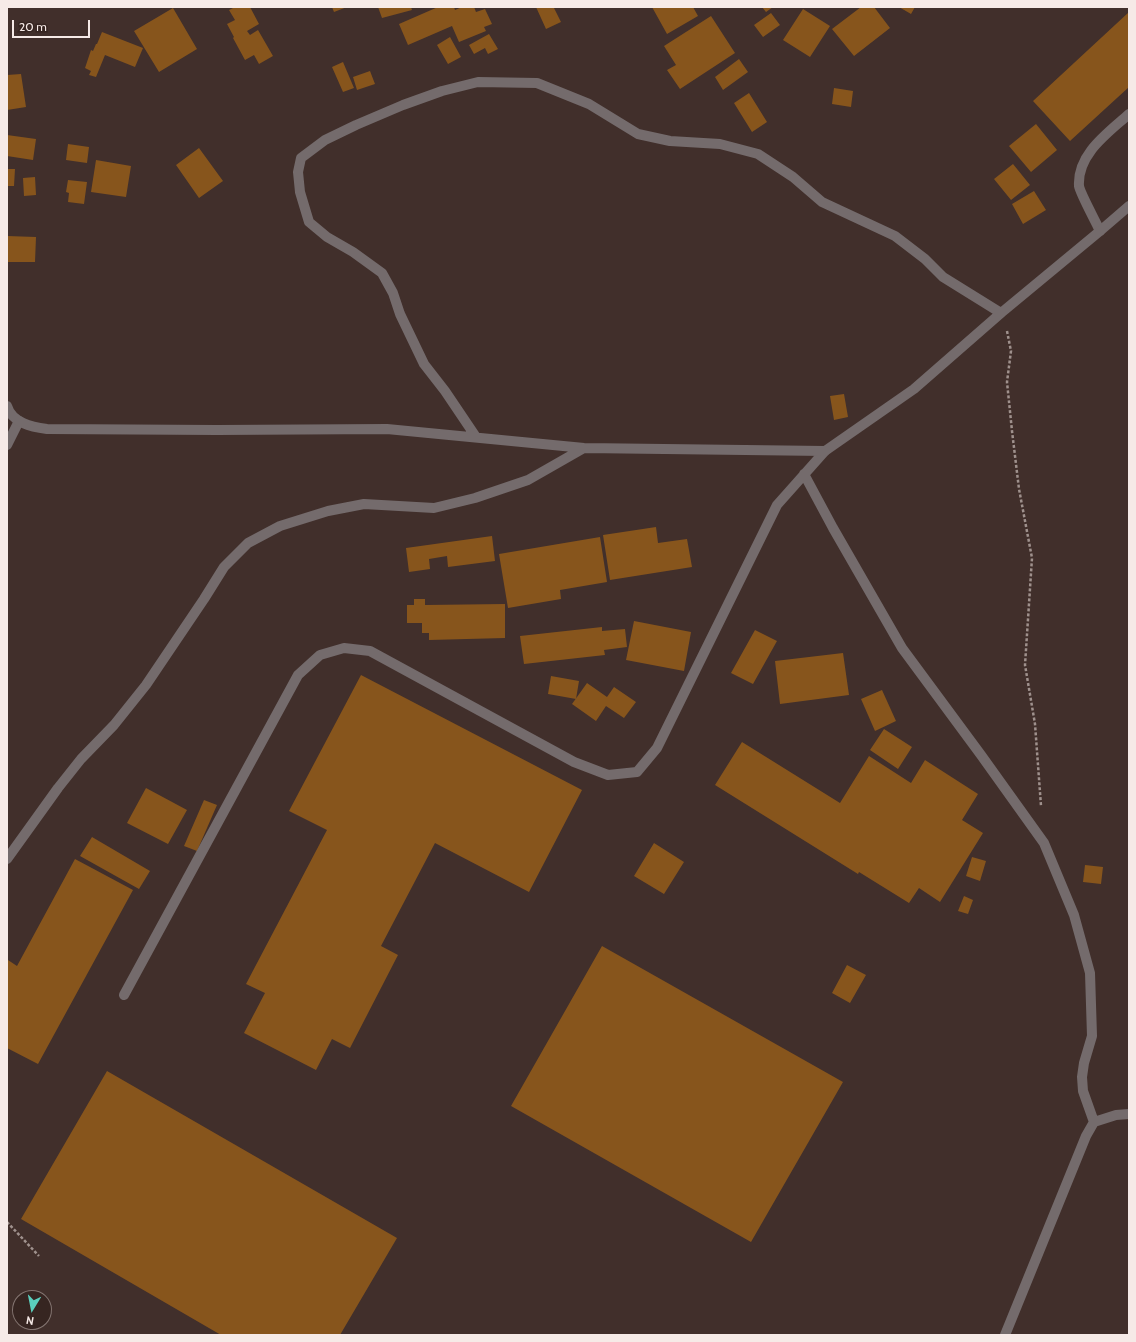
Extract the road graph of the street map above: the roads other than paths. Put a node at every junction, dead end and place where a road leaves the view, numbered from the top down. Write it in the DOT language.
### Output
graph roads {
  1 [pos="1129,114"];
  2 [pos="1129,206"];
  3 [pos="1100,231"];
  4 [pos="1001,312"];
  5 [pos="7,406"];
  6 [pos="19,421"];
  7 [pos="476,437"];
  8 [pos="7,445"];
  9 [pos="584,448"];
  10 [pos="825,451"];
  11 [pos="804,474"];
  12 [pos="7,859"];
  13 [pos="124,995"];
  14 [pos="1129,1114"];
  15 [pos="1094,1122"];
  16 [pos="1005,1335"];
  1 -- 3 [label="street"];
  2 -- 3 [label="street"];
  3 -- 4 [label="street"];
  4 -- 7 [label="street"];
  4 -- 10 [label="street"];
  5 -- 6 [label="street"];
  6 -- 7 [label="street"];
  6 -- 8 [label="street"];
  7 -- 9 [label="street"];
  9 -- 10 [label="street"];
  9 -- 12 [label="street"];
  10 -- 11 [label="street"];
  11 -- 13 [label="street"];
  11 -- 15 [label="street"];
  14 -- 15 [label="street"];
  15 -- 16 [label="street"];
}
